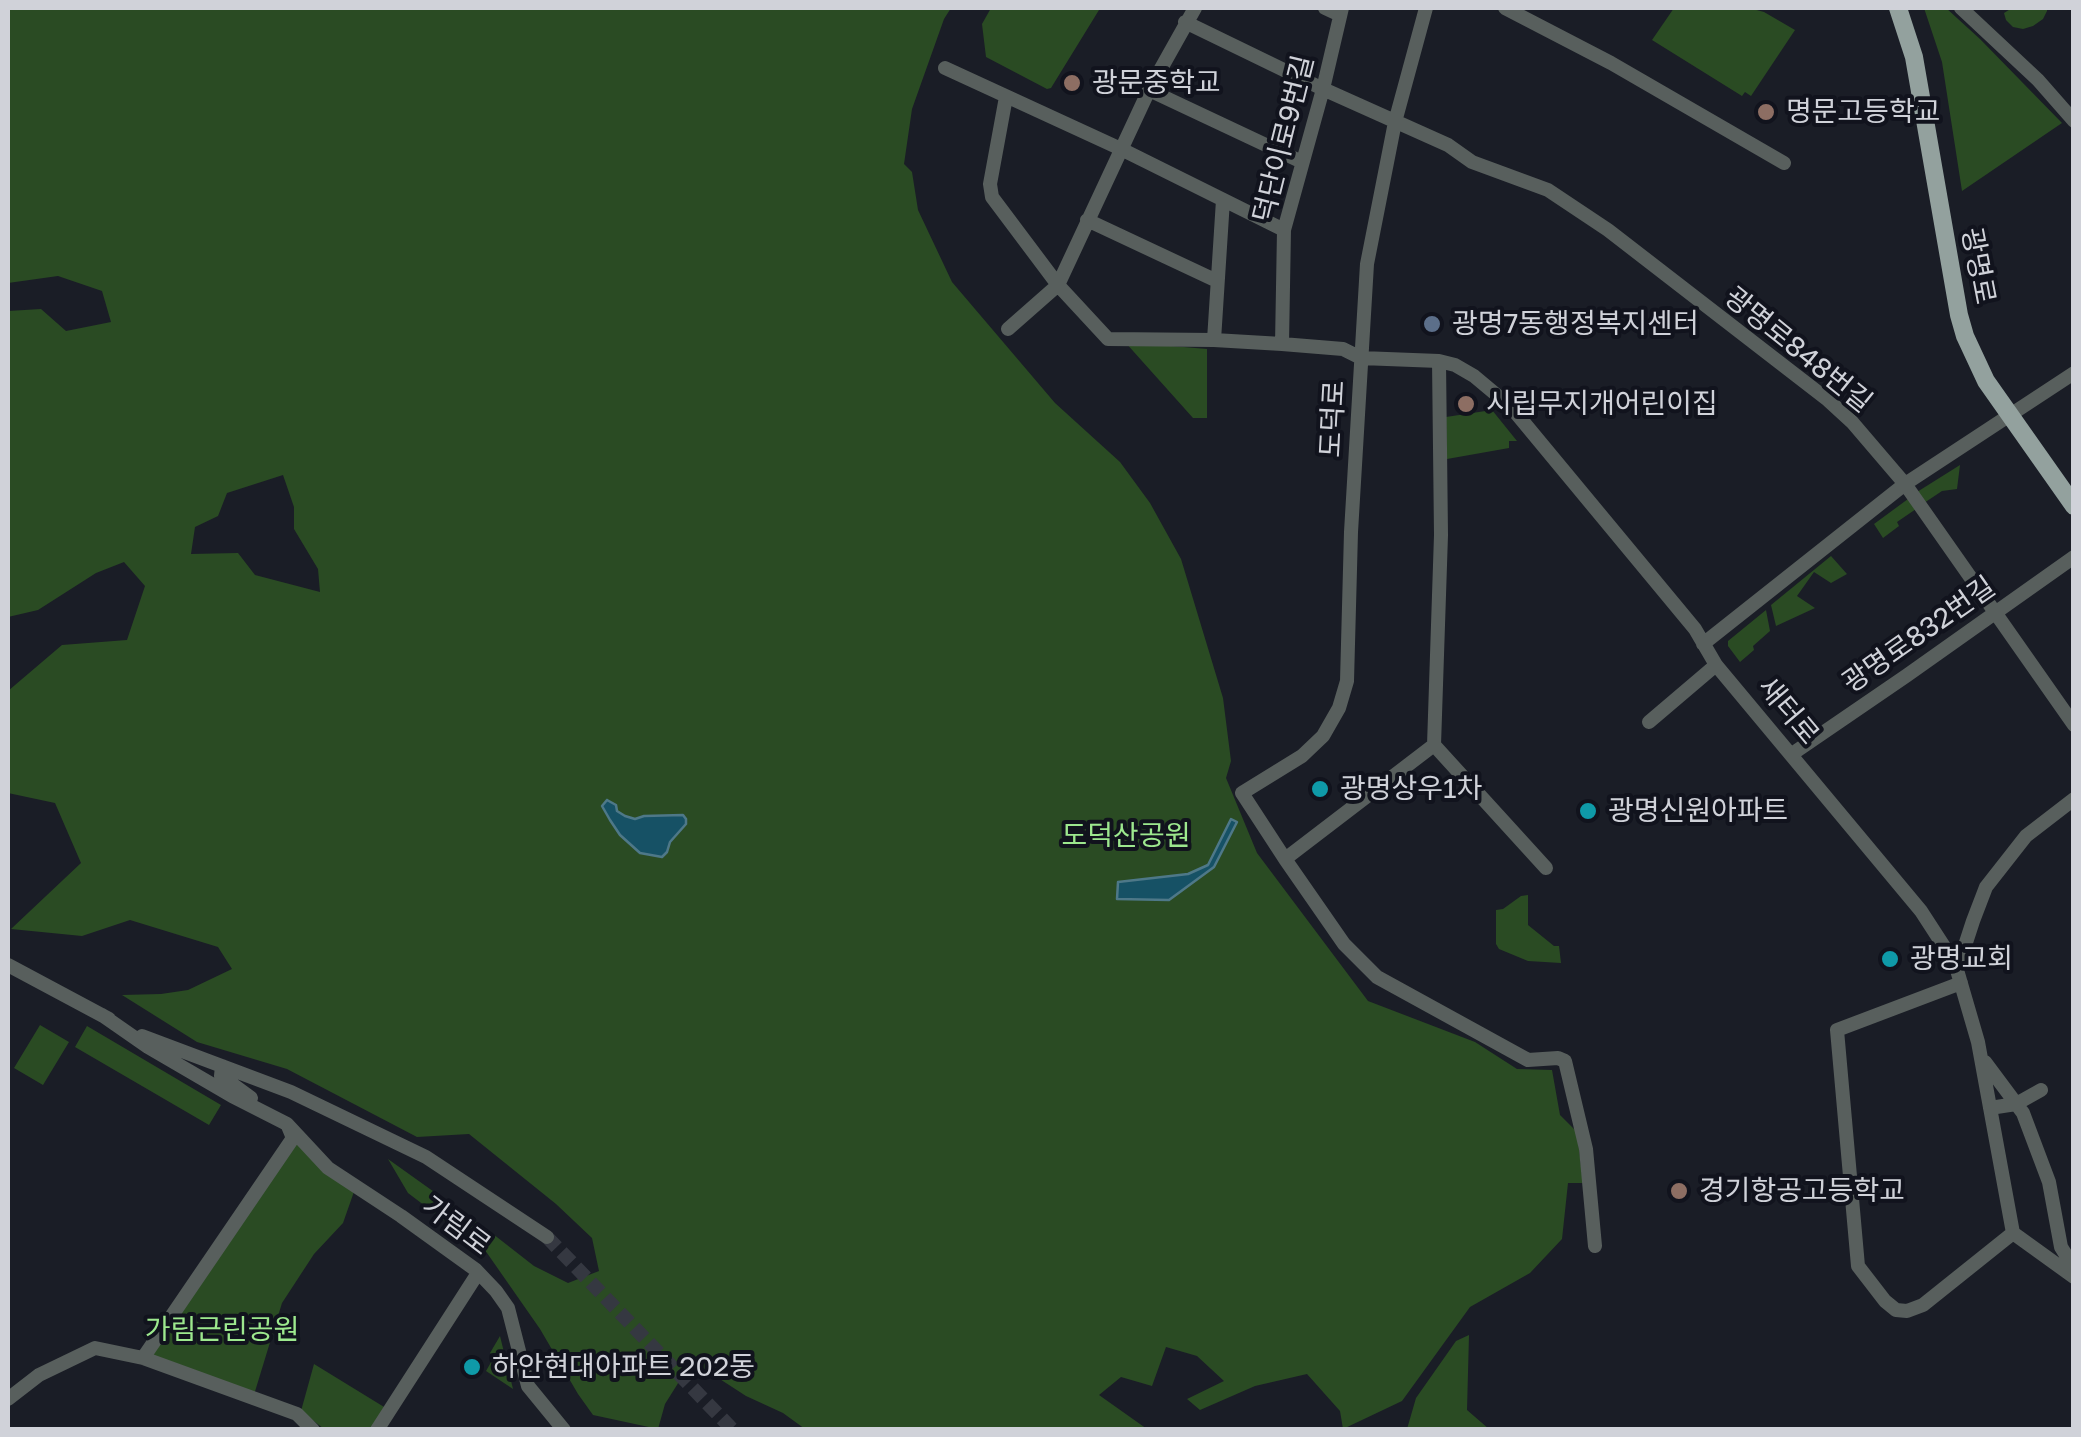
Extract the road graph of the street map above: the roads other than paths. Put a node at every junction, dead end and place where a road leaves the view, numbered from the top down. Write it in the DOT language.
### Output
graph roads {
  1 [pos="1195,8"];
  2 [pos="1324,8"];
  3 [pos="1426,8"];
  4 [pos="1505,8"];
  5 [pos="1898,8"];
  6 [pos="1961,8"];
  7 [pos="1341,11"];
  8 [pos="1185,22"];
  9 [pos="944,68"];
  10 [pos="1323,89"];
  11 [pos="1150,90"];
  12 [pos="1006,97"];
  13 [pos="2074,121"];
  14 [pos="1396,122"];
  15 [pos="1121,149"];
  16 [pos="1302,162"];
  17 [pos="1784,162"];
  18 [pos="1223,200"];
  19 [pos="1087,220"];
  20 [pos="1284,230"];
  21 [pos="1216,281"];
  22 [pos="1058,285"];
  23 [pos="1008,329"];
  24 [pos="1214,340"];
  25 [pos="1282,344"];
  26 [pos="1361,358"];
  27 [pos="1439,360"];
  28 [pos="2074,373"];
  29 [pos="2010,417"];
  30 [pos="1905,484"];
  31 [pos="2074,506"];
  32 [pos="2074,556"];
  33 [pos="1994,613"];
  34 [pos="1703,644"];
  35 [pos="1716,665"];
  36 [pos="1648,722"];
  37 [pos="2074,725"];
  38 [pos="1434,744"];
  39 [pos="1792,754"];
  40 [pos="2074,800"];
  41 [pos="1285,859"];
  42 [pos="1546,868"];
  43 [pos="8,965"];
  44 [pos="1959,976"];
  45 [pos="102,1015"];
  46 [pos="222,1066"];
  47 [pos="1994,1083"];
  48 [pos="2041,1090"];
  49 [pos="2016,1104"];
  50 [pos="1990,1108"];
  51 [pos="286,1124"];
  52 [pos="2013,1233"];
  53 [pos="547,1237"];
  54 [pos="1595,1246"];
  55 [pos="2074,1268"];
  56 [pos="478,1273"];
  57 [pos="2074,1278"];
  58 [pos="143,1358"];
  59 [pos="8,1398"];
  60 [pos="312,1430"];
  61 [pos="377,1430"];
  62 [pos="564,1430"];
  1 -- 8 [label="street"];
  2 -- 7 [label="street"];
  3 -- 14 [label="street, 도덕로"];
  4 -- 17 [label="street"];
  5 -- 29 [label="main road, 광명로"];
  6 -- 13 [label="street"];
  7 -- 10 [label="street, 덕단이로9번길"];
  8 -- 10 [label="street, 광명로848번길"];
  8 -- 11 [label="street"];
  9 -- 12 [label="street"];
  10 -- 14 [label="street, 광명로848번길"];
  10 -- 16 [label="street, 덕단이로9번길"];
  11 -- 15 [label="street"];
  11 -- 16 [label="street"];
  12 -- 15 [label="street"];
  12 -- 22 [label="street, 새터로"];
  14 -- 26 [label="street, 도덕로"];
  14 -- 30 [label="street, 광명로848번길"];
  15 -- 18 [label="street"];
  15 -- 19 [label="street"];
  16 -- 20 [label="street, 덕단이로9번길"];
  18 -- 20 [label="street"];
  18 -- 21 [label="street"];
  19 -- 21 [label="street"];
  19 -- 22 [label="street"];
  20 -- 25 [label="street, 덕단이로9번길"];
  21 -- 24 [label="street"];
  22 -- 23 [label="street"];
  22 -- 24 [label="street, 새터로"];
  24 -- 25 [label="street, 새터로"];
  25 -- 26 [label="street, 새터로"];
  26 -- 27 [label="street, 새터로"];
  26 -- 41 [label="street, 도덕로"];
  27 -- 34 [label="street, 새터로"];
  27 -- 38 [label="street"];
  28 -- 29 [label="street"];
  29 -- 30 [label="street"];
  29 -- 31 [label="main road, 광명로"];
  30 -- 33 [label="street, 광명로848번길"];
  30 -- 34 [label="street"];
  32 -- 33 [label="street, 광명로832번길"];
  33 -- 37 [label="street, 광명로848번길"];
  33 -- 39 [label="street, 광명로832번길"];
  34 -- 35 [label="street, 새터로"];
  35 -- 36 [label="street"];
  35 -- 39 [label="street, 새터로"];
  38 -- 41 [label="street"];
  38 -- 42 [label="street"];
  39 -- 44 [label="street, 새터로"];
  40 -- 44 [label="street"];
  41 -- 54 [label="street"];
  43 -- 45 [label="street"];
  44 -- 47 [label="street, 새터로"];
  44 -- 52 [label="street"];
  45 -- 46 [label="street"];
  45 -- 51 [label="street"];
  46 -- 51 [label="street"];
  46 -- 53 [label="street"];
  47 -- 49 [label="street"];
  47 -- 50 [label="street, 새터로"];
  48 -- 49 [label="street"];
  49 -- 50 [label="street"];
  49 -- 55 [label="street"];
  50 -- 52 [label="street, 새터로"];
  51 -- 56 [label="street, 가림로"];
  51 -- 58 [label="street"];
  52 -- 57 [label="street"];
  56 -- 61 [label="street"];
  56 -- 62 [label="street, 가림로"];
  58 -- 59 [label="street"];
  58 -- 60 [label="street"];
}
